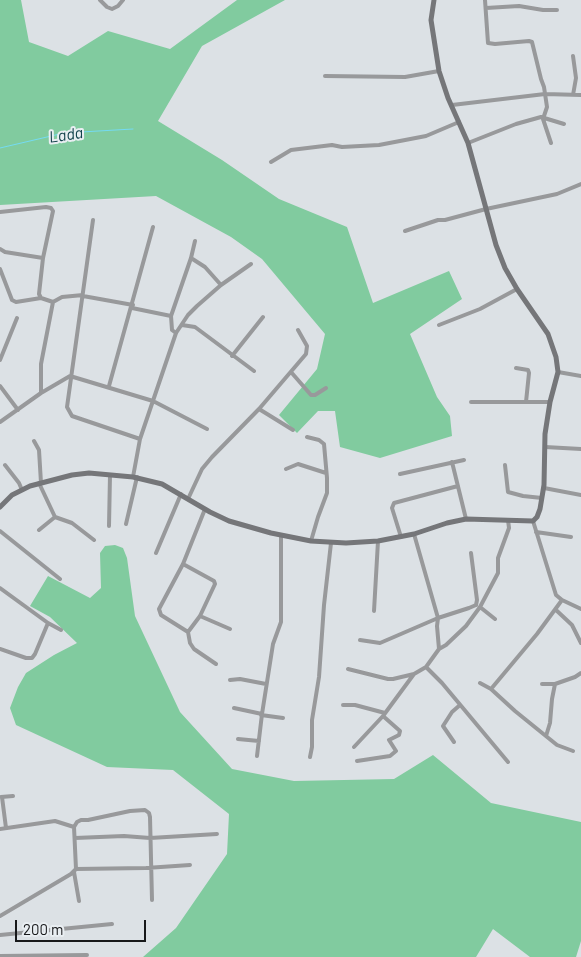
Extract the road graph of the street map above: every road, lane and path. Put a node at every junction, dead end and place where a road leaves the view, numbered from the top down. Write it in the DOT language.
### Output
graph roads {
  1 [pos="100,0"];
  2 [pos="123,0"];
  3 [pos="434,0"];
  4 [pos="485,0"];
  5 [pos="486,8"];
  6 [pos="557,10"];
  7 [pos="573,56"];
  8 [pos="439,71"];
  9 [pos="325,76"];
  10 [pos="545,94"];
  11 [pos="574,94"];
  12 [pos="581,94"];
  13 [pos="452,105"];
  14 [pos="544,117"];
  15 [pos="459,122"];
  16 [pos="564,124"];
  17 [pos="468,142"];
  18 [pos="551,143"];
  19 [pos="271,162"];
  20 [pos="581,184"];
  21 [pos="486,209"];
  22 [pos="0,212"];
  23 [pos="92,220"];
  24 [pos="153,227"];
  25 [pos="405,231"];
  26 [pos="195,241"];
  27 [pos="0,249"];
  28 [pos="43,258"];
  29 [pos="192,258"];
  30 [pos="251,264"];
  31 [pos="0,269"];
  32 [pos="221,285"];
  33 [pos="517,289"];
  34 [pos="83,296"];
  35 [pos="41,298"];
  36 [pos="53,302"];
  37 [pos="132,306"];
  38 [pos="171,316"];
  39 [pos="263,317"];
  40 [pos="16,318"];
  41 [pos="182,325"];
  42 [pos="439,325"];
  43 [pos="298,330"];
  44 [pos="176,334"];
  45 [pos="232,356"];
  46 [pos="0,360"];
  47 [pos="516,368"];
  48 [pos="254,371"];
  49 [pos="291,372"];
  50 [pos="558,372"];
  51 [pos="70,376"];
  52 [pos="581,376"];
  53 [pos="0,386"];
  54 [pos="109,386"];
  55 [pos="326,388"];
  56 [pos="41,393"];
  57 [pos="153,401"];
  58 [pos="471,402"];
  59 [pos="526,402"];
  60 [pos="550,402"];
  61 [pos="259,409"];
  62 [pos="18,410"];
  63 [pos="0,422"];
  64 [pos="207,429"];
  65 [pos="293,430"];
  66 [pos="307,437"];
  67 [pos="140,439"];
  68 [pos="34,441"];
  69 [pos="545,446"];
  70 [pos="581,449"];
  71 [pos="464,460"];
  72 [pos="452,462"];
  73 [pos="5,465"];
  74 [pos="505,465"];
  75 [pos="286,469"];
  76 [pos="326,473"];
  77 [pos="110,474"];
  78 [pos="400,474"];
  79 [pos="135,477"];
  80 [pos="40,483"];
  81 [pos="458,486"];
  82 [pos="544,488"];
  83 [pos="22,490"];
  84 [pos="181,494"];
  85 [pos="581,495"];
  86 [pos="542,498"];
  87 [pos="188,499"];
  88 [pos="0,507"];
  89 [pos="205,509"];
  90 [pos="55,517"];
  91 [pos="466,519"];
  92 [pos="508,520"];
  93 [pos="532,521"];
  94 [pos="126,524"];
  95 [pos="109,526"];
  96 [pos="39,530"];
  97 [pos="0,531"];
  98 [pos="536,532"];
  99 [pos="414,534"];
  100 [pos="281,535"];
  101 [pos="400,537"];
  102 [pos="571,537"];
  103 [pos="94,540"];
  104 [pos="311,541"];
  105 [pos="378,541"];
  106 [pos="332,542"];
  107 [pos="156,552"];
  108 [pos="471,553"];
  109 [pos="182,564"];
  110 [pos="60,578"];
  111 [pos="0,588"];
  112 [pos="562,600"];
  113 [pos="478,606"];
  114 [pos="581,609"];
  115 [pos="556,610"];
  116 [pos="374,611"];
  117 [pos="200,616"];
  118 [pos="438,618"];
  119 [pos="495,619"];
  120 [pos="48,623"];
  121 [pos="230,629"];
  122 [pos="61,630"];
  123 [pos="188,632"];
  124 [pos="360,640"];
  125 [pos="581,643"];
  126 [pos="0,649"];
  127 [pos="439,649"];
  128 [pos="216,664"];
  129 [pos="426,666"];
  130 [pos="348,669"];
  131 [pos="581,673"];
  132 [pos="414,674"];
  133 [pos="230,680"];
  134 [pos="480,683"];
  135 [pos="266,684"];
  136 [pos="542,684"];
  137 [pos="555,684"];
  138 [pos="491,689"];
  139 [pos="343,705"];
  140 [pos="460,705"];
  141 [pos="234,708"];
  142 [pos="262,714"];
  143 [pos="384,715"];
  144 [pos="283,718"];
  145 [pos="546,736"];
  146 [pos="238,739"];
  147 [pos="259,741"];
  148 [pos="454,742"];
  149 [pos="354,747"];
  150 [pos="573,751"];
  151 [pos="257,756"];
  152 [pos="310,757"];
  153 [pos="357,761"];
  154 [pos="508,762"];
  155 [pos="13,796"];
  156 [pos="1,797"];
  157 [pos="74,827"];
  158 [pos="6,828"];
  159 [pos="0,829"];
  160 [pos="217,834"];
  161 [pos="74,838"];
  162 [pos="150,838"];
  163 [pos="190,865"];
  164 [pos="151,868"];
  165 [pos="75,870"];
  166 [pos="152,900"];
  167 [pos="79,901"];
  168 [pos="0,916"];
  169 [pos="112,924"];
  170 [pos="0,935"];
  171 [pos="87,955"];
  172 [pos="0,956"];
  1 -- 2 [label="street"];
  3 -- 8 [label="street"];
  4 -- 5 [label="street"];
  5 -- 6 [label="street"];
  5 -- 10 [label="street"];
  7 -- 11 [label="street"];
  8 -- 9 [label="street"];
  8 -- 13 [label="street"];
  10 -- 11 [label="street"];
  10 -- 13 [label="street"];
  10 -- 14 [label="street"];
  11 -- 12 [label="street"];
  13 -- 15 [label="street"];
  14 -- 16 [label="street"];
  14 -- 17 [label="street"];
  14 -- 18 [label="street"];
  15 -- 17 [label="street"];
  15 -- 19 [label="street"];
  17 -- 21 [label="street"];
  20 -- 21 [label="street"];
  21 -- 25 [label="street"];
  21 -- 33 [label="street"];
  22 -- 28 [label="street"];
  23 -- 34 [label="street"];
  24 -- 37 [label="street"];
  26 -- 29 [label="street"];
  27 -- 28 [label="street"];
  28 -- 35 [label="street"];
  29 -- 32 [label="street"];
  29 -- 38 [label="street"];
  30 -- 32 [label="street"];
  31 -- 35 [label="street"];
  32 -- 41 [label="street"];
  33 -- 42 [label="street"];
  33 -- 50 [label="street"];
  34 -- 36 [label="street"];
  34 -- 37 [label="street"];
  34 -- 51 [label="street"];
  35 -- 36 [label="street"];
  36 -- 56 [label="street"];
  37 -- 38 [label="street"];
  37 -- 54 [label="street"];
  38 -- 44 [label="street"];
  39 -- 45 [label="street"];
  40 -- 46 [label="street"];
  41 -- 44 [label="street"];
  41 -- 45 [label="street"];
  43 -- 49 [label="street"];
  44 -- 57 [label="street"];
  45 -- 48 [label="street"];
  47 -- 59 [label="street"];
  49 -- 55 [label="street"];
  49 -- 61 [label="street"];
  50 -- 52 [label="street"];
  50 -- 60 [label="street"];
  51 -- 54 [label="street"];
  51 -- 56 [label="street"];
  51 -- 67 [label="street"];
  53 -- 62 [label="street"];
  54 -- 57 [label="street"];
  56 -- 62 [label="street"];
  57 -- 64 [label="street"];
  57 -- 67 [label="street"];
  58 -- 59 [label="street"];
  59 -- 60 [label="street"];
  60 -- 69 [label="street"];
  61 -- 65 [label="street"];
  61 -- 87 [label="street"];
  62 -- 63 [label="street"];
  66 -- 76 [label="street"];
  67 -- 79 [label="street"];
  68 -- 80 [label="street"];
  69 -- 70 [label="street"];
  69 -- 82 [label="street"];
  71 -- 72 [label="street"];
  72 -- 78 [label="street"];
  72 -- 81 [label="street"];
  73 -- 83 [label="street"];
  74 -- 86 [label="street"];
  75 -- 76 [label="street"];
  76 -- 104 [label="street"];
  77 -- 79 [label="street"];
  77 -- 80 [label="street"];
  77 -- 95 [label="street"];
  79 -- 84 [label="street"];
  79 -- 94 [label="street"];
  80 -- 83 [label="street"];
  80 -- 90 [label="street"];
  81 -- 91 [label="street"];
  81 -- 101 [label="street"];
  82 -- 85 [label="street"];
  82 -- 86 [label="street"];
  83 -- 88 [label="street"];
  84 -- 87 [label="street"];
  84 -- 107 [label="street"];
  86 -- 93 [label="street"];
  87 -- 89 [label="street"];
  89 -- 100 [label="street"];
  89 -- 109 [label="street"];
  90 -- 96 [label="street"];
  90 -- 103 [label="street"];
  91 -- 92 [label="street"];
  91 -- 99 [label="street"];
  92 -- 93 [label="street"];
  92 -- 113 [label="street"];
  93 -- 98 [label="street"];
  97 -- 110 [label="street"];
  98 -- 102 [label="street"];
  98 -- 112 [label="street"];
  99 -- 101 [label="street"];
  99 -- 118 [label="street"];
  100 -- 104 [label="street"];
  100 -- 135 [label="street"];
  101 -- 105 [label="street"];
  104 -- 106 [label="street"];
  105 -- 106 [label="street"];
  105 -- 116 [label="street"];
  106 -- 152 [label="street"];
  108 -- 113 [label="street"];
  109 -- 117 [label="street"];
  109 -- 123 [label="street"];
  111 -- 120 [label="street"];
  112 -- 114 [label="street"];
  112 -- 115 [label="street"];
  113 -- 118 [label="street"];
  113 -- 119 [label="street"];
  113 -- 127 [label="street"];
  115 -- 125 [label="street"];
  115 -- 138 [label="street"];
  117 -- 121 [label="street"];
  117 -- 123 [label="street"];
  118 -- 124 [label="street"];
  118 -- 127 [label="street"];
  120 -- 122 [label="street"];
  120 -- 126 [label="street"];
  123 -- 128 [label="street"];
  127 -- 129 [label="street"];
  129 -- 132 [label="street"];
  129 -- 140 [label="street"];
  130 -- 132 [label="street"];
  131 -- 137 [label="street"];
  132 -- 143 [label="street"];
  133 -- 135 [label="street"];
  134 -- 138 [label="street"];
  135 -- 142 [label="street"];
  136 -- 137 [label="street"];
  137 -- 145 [label="street"];
  138 -- 145 [label="street"];
  139 -- 143 [label="street"];
  140 -- 148 [label="street"];
  140 -- 154 [label="street"];
  141 -- 142 [label="street"];
  142 -- 144 [label="street"];
  142 -- 147 [label="street"];
  143 -- 149 [label="street"];
  143 -- 153 [label="street"];
  145 -- 150 [label="street"];
  146 -- 147 [label="street"];
  147 -- 151 [label="street"];
  155 -- 156 [label="street"];
  156 -- 158 [label="street"];
  157 -- 158 [label="street"];
  157 -- 161 [label="street"];
  157 -- 162 [label="street"];
  158 -- 159 [label="street"];
  160 -- 162 [label="street"];
  161 -- 162 [label="street"];
  161 -- 165 [label="street"];
  162 -- 164 [label="street"];
  163 -- 164 [label="street"];
  164 -- 165 [label="street"];
  164 -- 166 [label="street"];
  165 -- 167 [label="street"];
  165 -- 168 [label="street"];
  169 -- 170 [label="street"];
  171 -- 172 [label="street"];
}
